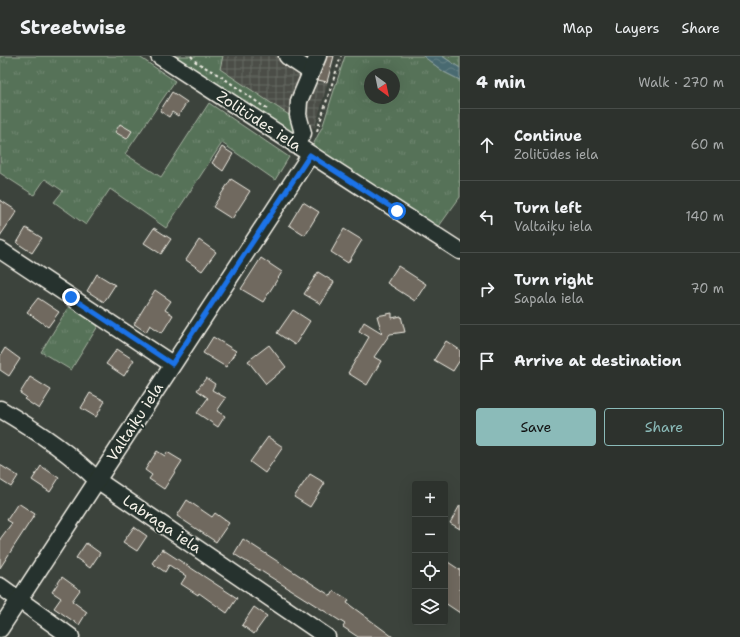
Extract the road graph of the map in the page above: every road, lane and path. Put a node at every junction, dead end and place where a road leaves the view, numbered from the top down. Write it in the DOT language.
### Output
graph roads {
  1 [pos="159,56"];
  2 [pos="287,56"];
  3 [pos="318,56"];
  4 [pos="341,56"];
  5 [pos="311,72"];
  6 [pos="303,150"];
  7 [pos="0,250"];
  8 [pos="460,251"];
  9 [pos="172,364"];
  10 [pos="0,409"];
  11 [pos="97,480"];
  12 [pos="0,586"];
  13 [pos="19,600"];
  14 [pos="0,629"];
  15 [pos="72,637"];
  16 [pos="326,637"];
  1 -- 6 [label="street, Zolitūdes iela"];
  2 -- 5 [label="street"];
  3 -- 5 [label="street, Valtaiķu iela"];
  4 -- 6 [label="path"];
  5 -- 6 [label="street, Valtaiķu iela"];
  6 -- 8 [label="street, Zolitūdes iela"];
  6 -- 9 [label="street, Valtaiķu iela"];
  7 -- 9 [label="street"];
  9 -- 11 [label="street, Valtaiķu iela"];
  10 -- 11 [label="street, Labraga iela"];
  11 -- 13 [label="street, Valtaiķu iela"];
  11 -- 16 [label="street, Labraga iela"];
  12 -- 13 [label="street"];
  13 -- 14 [label="street, Valtaiķu iela"];
  13 -- 15 [label="street"];
}
